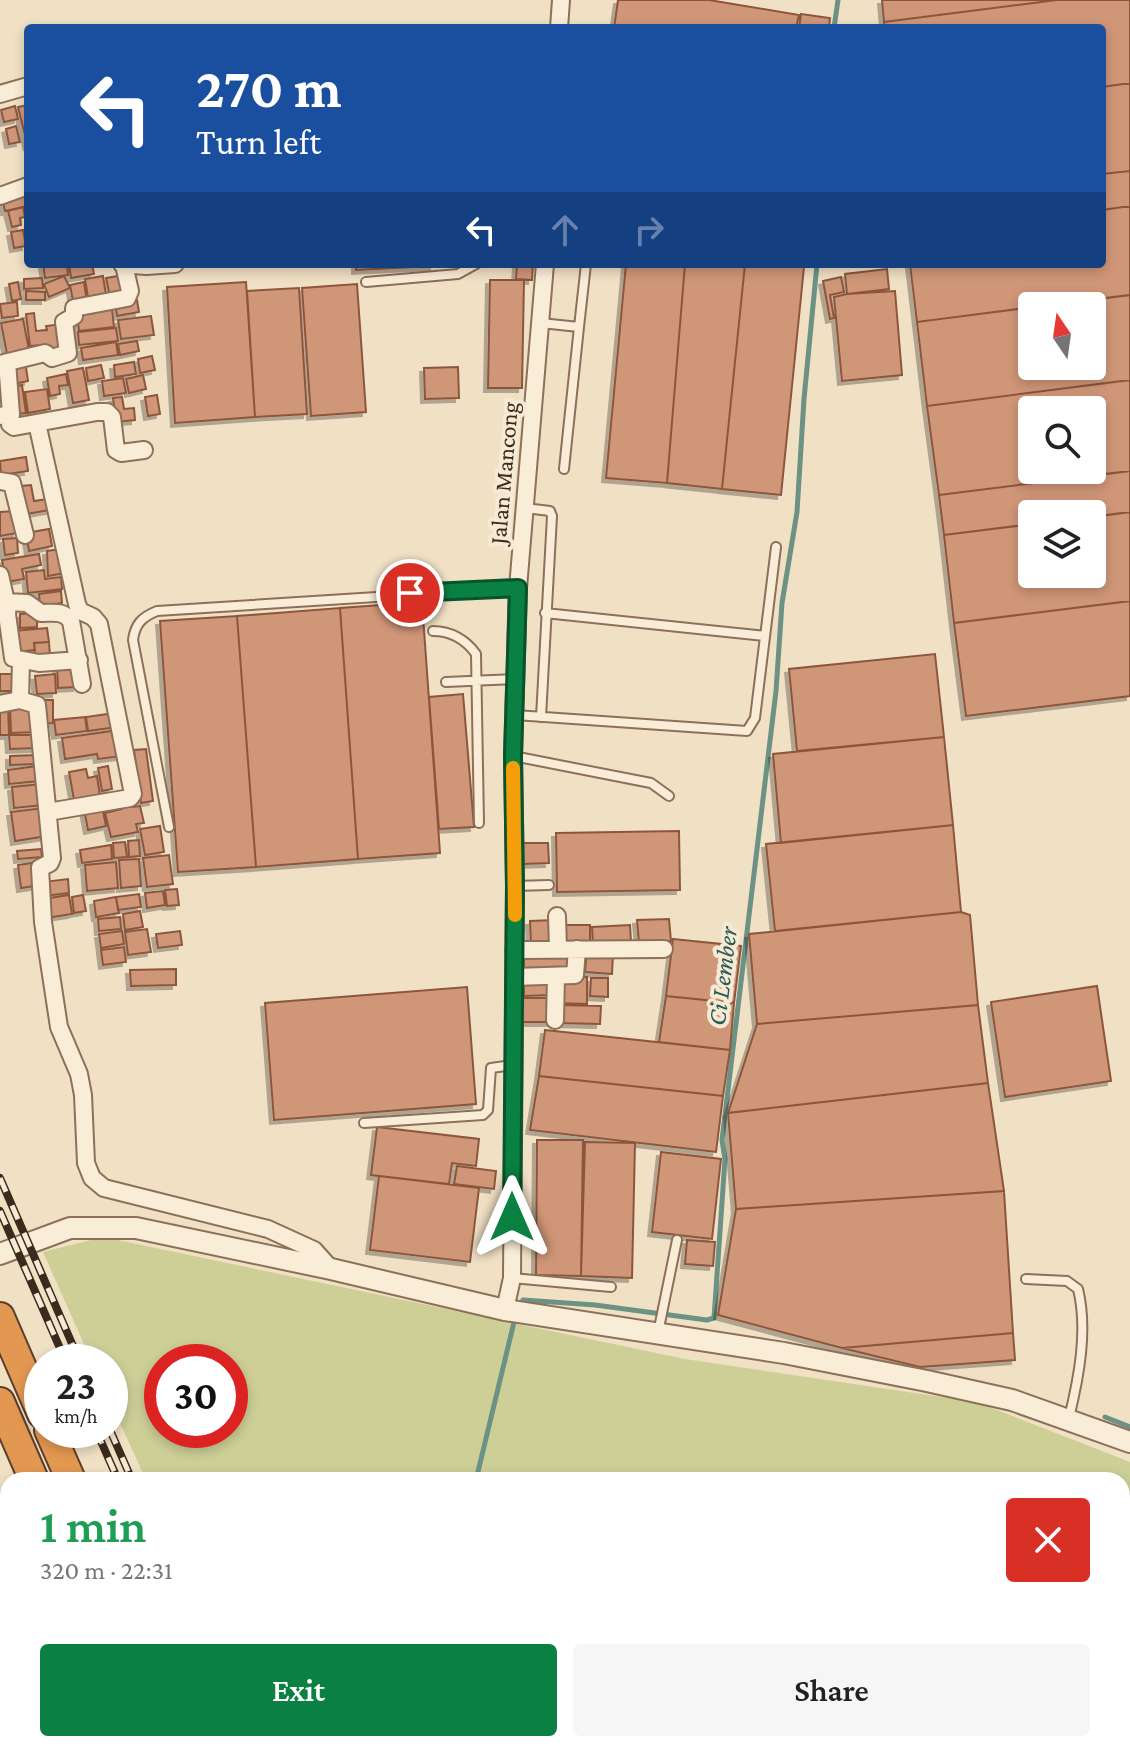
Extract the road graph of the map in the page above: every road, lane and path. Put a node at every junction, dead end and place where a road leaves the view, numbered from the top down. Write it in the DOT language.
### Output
graph roads {
  1 [pos="561,0"];
  2 [pos="559,24"];
  3 [pos="24,87"];
  4 [pos="0,94"];
  5 [pos="24,187"];
  6 [pos="0,196"];
  7 [pos="124,268"];
  8 [pos="469,268"];
  9 [pos="545,268"];
  10 [pos="586,268"];
  11 [pos="366,282"];
  12 [pos="541,323"];
  13 [pos="579,327"];
  14 [pos="3,363"];
  15 [pos="6,415"];
  16 [pos="37,423"];
  17 [pos="144,450"];
  18 [pos="564,469"];
  19 [pos="0,481"];
  20 [pos="525,508"];
  21 [pos="25,535"];
  22 [pos="776,547"];
  23 [pos="0,575"];
  24 [pos="518,588"];
  25 [pos="8,603"];
  26 [pos="545,613"];
  27 [pos="433,631"];
  28 [pos="765,636"];
  29 [pos="79,660"];
  30 [pos="21,661"];
  31 [pos="515,679"];
  32 [pos="478,680"];
  33 [pos="446,682"];
  34 [pos="82,684"];
  35 [pos="20,700"];
  36 [pos="0,704"];
  37 [pos="514,715"];
  38 [pos="541,717"];
  39 [pos="513,756"];
  40 [pos="669,796"];
  41 [pos="48,812"];
  42 [pos="479,823"];
  43 [pos="169,827"];
  44 [pos="549,885"];
  45 [pos="515,886"];
  46 [pos="557,916"];
  47 [pos="558,949"];
  48 [pos="577,949"];
  49 [pos="664,949"];
  50 [pos="514,950"];
  51 [pos="556,976"];
  52 [pos="514,977"];
  53 [pos="555,1020"];
  54 [pos="513,1065"];
  55 [pos="364,1123"];
  56 [pos="677,1240"];
  57 [pos="0,1254"];
  58 [pos="331,1269"];
  59 [pos="1026,1279"];
  60 [pos="611,1287"];
  61 [pos="512,1299"];
  62 [pos="0,1317"];
  63 [pos="659,1328"];
  64 [pos="24,1372"];
  65 [pos="0,1402"];
  66 [pos="1069,1418"];
  67 [pos="1130,1442"];
  68 [pos="57,1448"];
  69 [pos="31,1472"];
  70 [pos="67,1472"];
  1 -- 2 [label="street"];
  3 -- 4 [label="street"];
  5 -- 6 [label="street"];
  7 -- 14 [label="street"];
  8 -- 11 [label="lane"];
  9 -- 12 [label="street, Jalan Mancong"];
  10 -- 13 [label="lane"];
  12 -- 13 [label="lane"];
  12 -- 20 [label="street, Jalan Mancong"];
  13 -- 18 [label="lane"];
  14 -- 15 [label="street"];
  15 -- 16 [label="street"];
  16 -- 17 [label="street"];
  16 -- 41 [label="street"];
  19 -- 21 [label="street"];
  20 -- 24 [label="street, Jalan Mancong"];
  20 -- 26 [label="lane"];
  22 -- 28 [label="lane"];
  23 -- 25 [label="street"];
  24 -- 31 [label="street, Jalan Mancong"];
  24 -- 43 [label="lane"];
  25 -- 29 [label="street"];
  25 -- 30 [label="street"];
  26 -- 28 [label="lane"];
  26 -- 38 [label="lane"];
  27 -- 32 [label="lane"];
  28 -- 38 [label="lane"];
  29 -- 30 [label="street"];
  29 -- 34 [label="street"];
  30 -- 35 [label="street"];
  31 -- 32 [label="lane"];
  31 -- 37 [label="street, Jalan Mancong"];
  32 -- 33 [label="lane"];
  32 -- 42 [label="lane"];
  35 -- 36 [label="street"];
  35 -- 41 [label="street"];
  37 -- 38 [label="lane"];
  37 -- 39 [label="street, Jalan Mancong"];
  39 -- 40 [label="lane"];
  39 -- 45 [label="street, Jalan Mancong"];
  41 -- 58 [label="street"];
  44 -- 45 [label="lane"];
  45 -- 50 [label="street, Jalan Mancong"];
  46 -- 47 [label="street"];
  47 -- 48 [label="street"];
  47 -- 50 [label="street"];
  48 -- 49 [label="street"];
  48 -- 51 [label="street"];
  50 -- 52 [label="street, Jalan Mancong"];
  51 -- 52 [label="street"];
  51 -- 53 [label="street"];
  52 -- 54 [label="street, Jalan Mancong"];
  54 -- 55 [label="lane"];
  54 -- 61 [label="street, Jalan Mancong"];
  56 -- 63 [label="lane"];
  57 -- 58 [label="street"];
  58 -- 61 [label="street"];
  59 -- 66 [label="lane"];
  60 -- 61 [label="lane"];
  61 -- 63 [label="street"];
  62 -- 64 [label="highway"];
  63 -- 66 [label="street"];
  65 -- 69 [label="highway"];
  66 -- 67 [label="street"];
  68 -- 70 [label="highway"];
}
